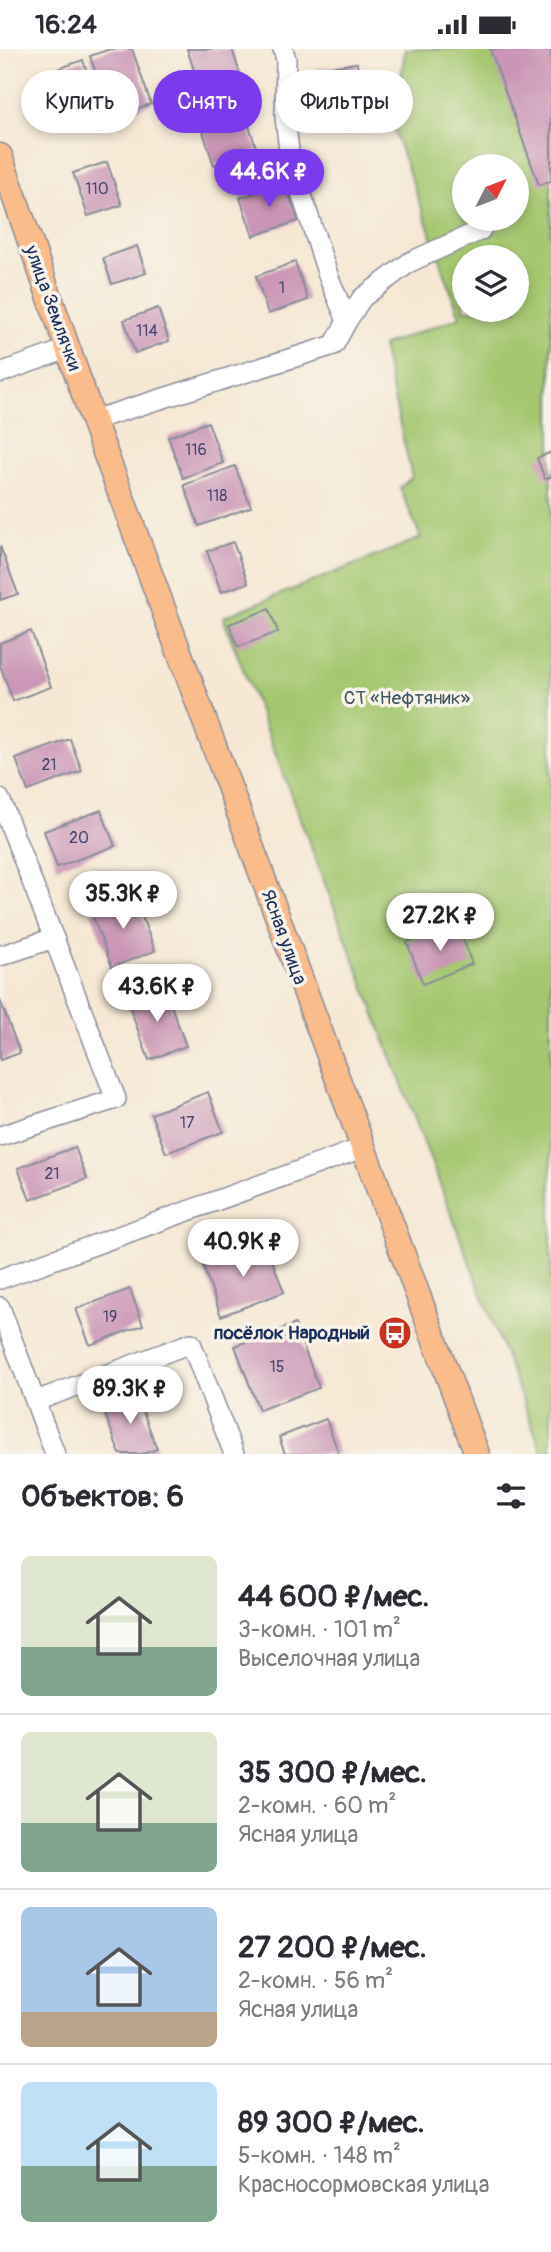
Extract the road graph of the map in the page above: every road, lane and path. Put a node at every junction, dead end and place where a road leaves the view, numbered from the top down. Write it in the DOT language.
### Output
graph roads {
  1 [pos="283,49"];
  2 [pos="0,156"];
  3 [pos="479,231"];
  4 [pos="347,321"];
  5 [pos="67,349"];
  6 [pos="0,373"];
  7 [pos="93,420"];
  8 [pos="0,799"];
  9 [pos="54,938"];
  10 [pos="0,956"];
  11 [pos="0,1136"];
  12 [pos="362,1148"];
  13 [pos="0,1279"];
  14 [pos="0,1307"];
  15 [pos="36,1401"];
  16 [pos="55,1454"];
  17 [pos="234,1454"];
  18 [pos="477,1454"];
  1 -- 4 [label="street"];
  2 -- 5 [label="main road, улица Землячки"];
  3 -- 4 [label="street"];
  4 -- 7 [label="street"];
  5 -- 6 [label="street"];
  5 -- 7 [label="main road, улица Землячки"];
  7 -- 12 [label="main road, Ясная улица"];
  8 -- 9 [label="street"];
  9 -- 10 [label="street"];
  9 -- 11 [label="street"];
  12 -- 13 [label="street"];
  12 -- 18 [label="main road, Ясная улица"];
  14 -- 15 [label="street"];
  15 -- 16 [label="street"];
  15 -- 17 [label="street"];
}
